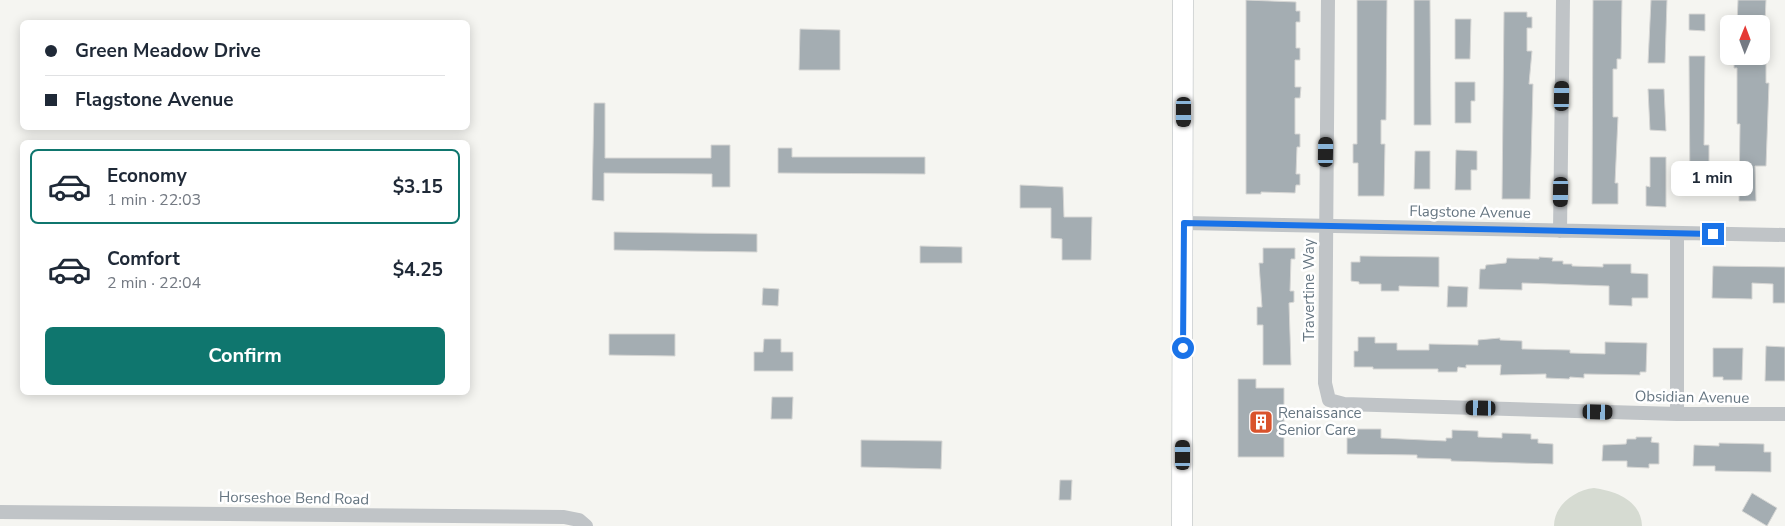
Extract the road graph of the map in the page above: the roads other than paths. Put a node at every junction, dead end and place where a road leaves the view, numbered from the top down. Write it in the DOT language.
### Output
graph roads {
  1 [pos="1183,0"];
  2 [pos="1328,0"];
  3 [pos="1563,0"];
  4 [pos="1184,223"];
  5 [pos="1325,226"];
  6 [pos="1560,231"];
  7 [pos="1677,233"];
  8 [pos="1785,235"];
  9 [pos="1329,400"];
  10 [pos="1677,414"];
  11 [pos="1785,414"];
  12 [pos="0,512"];
  13 [pos="586,526"];
  14 [pos="1182,526"];
  1 -- 4 [label="main road"];
  2 -- 5 [label="street, Travertine Way"];
  3 -- 6 [label="street"];
  4 -- 5 [label="street, Flagstone Avenue"];
  4 -- 14 [label="main road"];
  5 -- 6 [label="street, Flagstone Avenue"];
  5 -- 9 [label="street, Travertine Way"];
  6 -- 7 [label="street, Flagstone Avenue"];
  7 -- 8 [label="street, Flagstone Avenue"];
  7 -- 10 [label="street"];
  9 -- 10 [label="street, Obsidian Avenue"];
  10 -- 11 [label="street, Obsidian Avenue"];
  12 -- 13 [label="street, Horseshoe Bend Road"];
}
